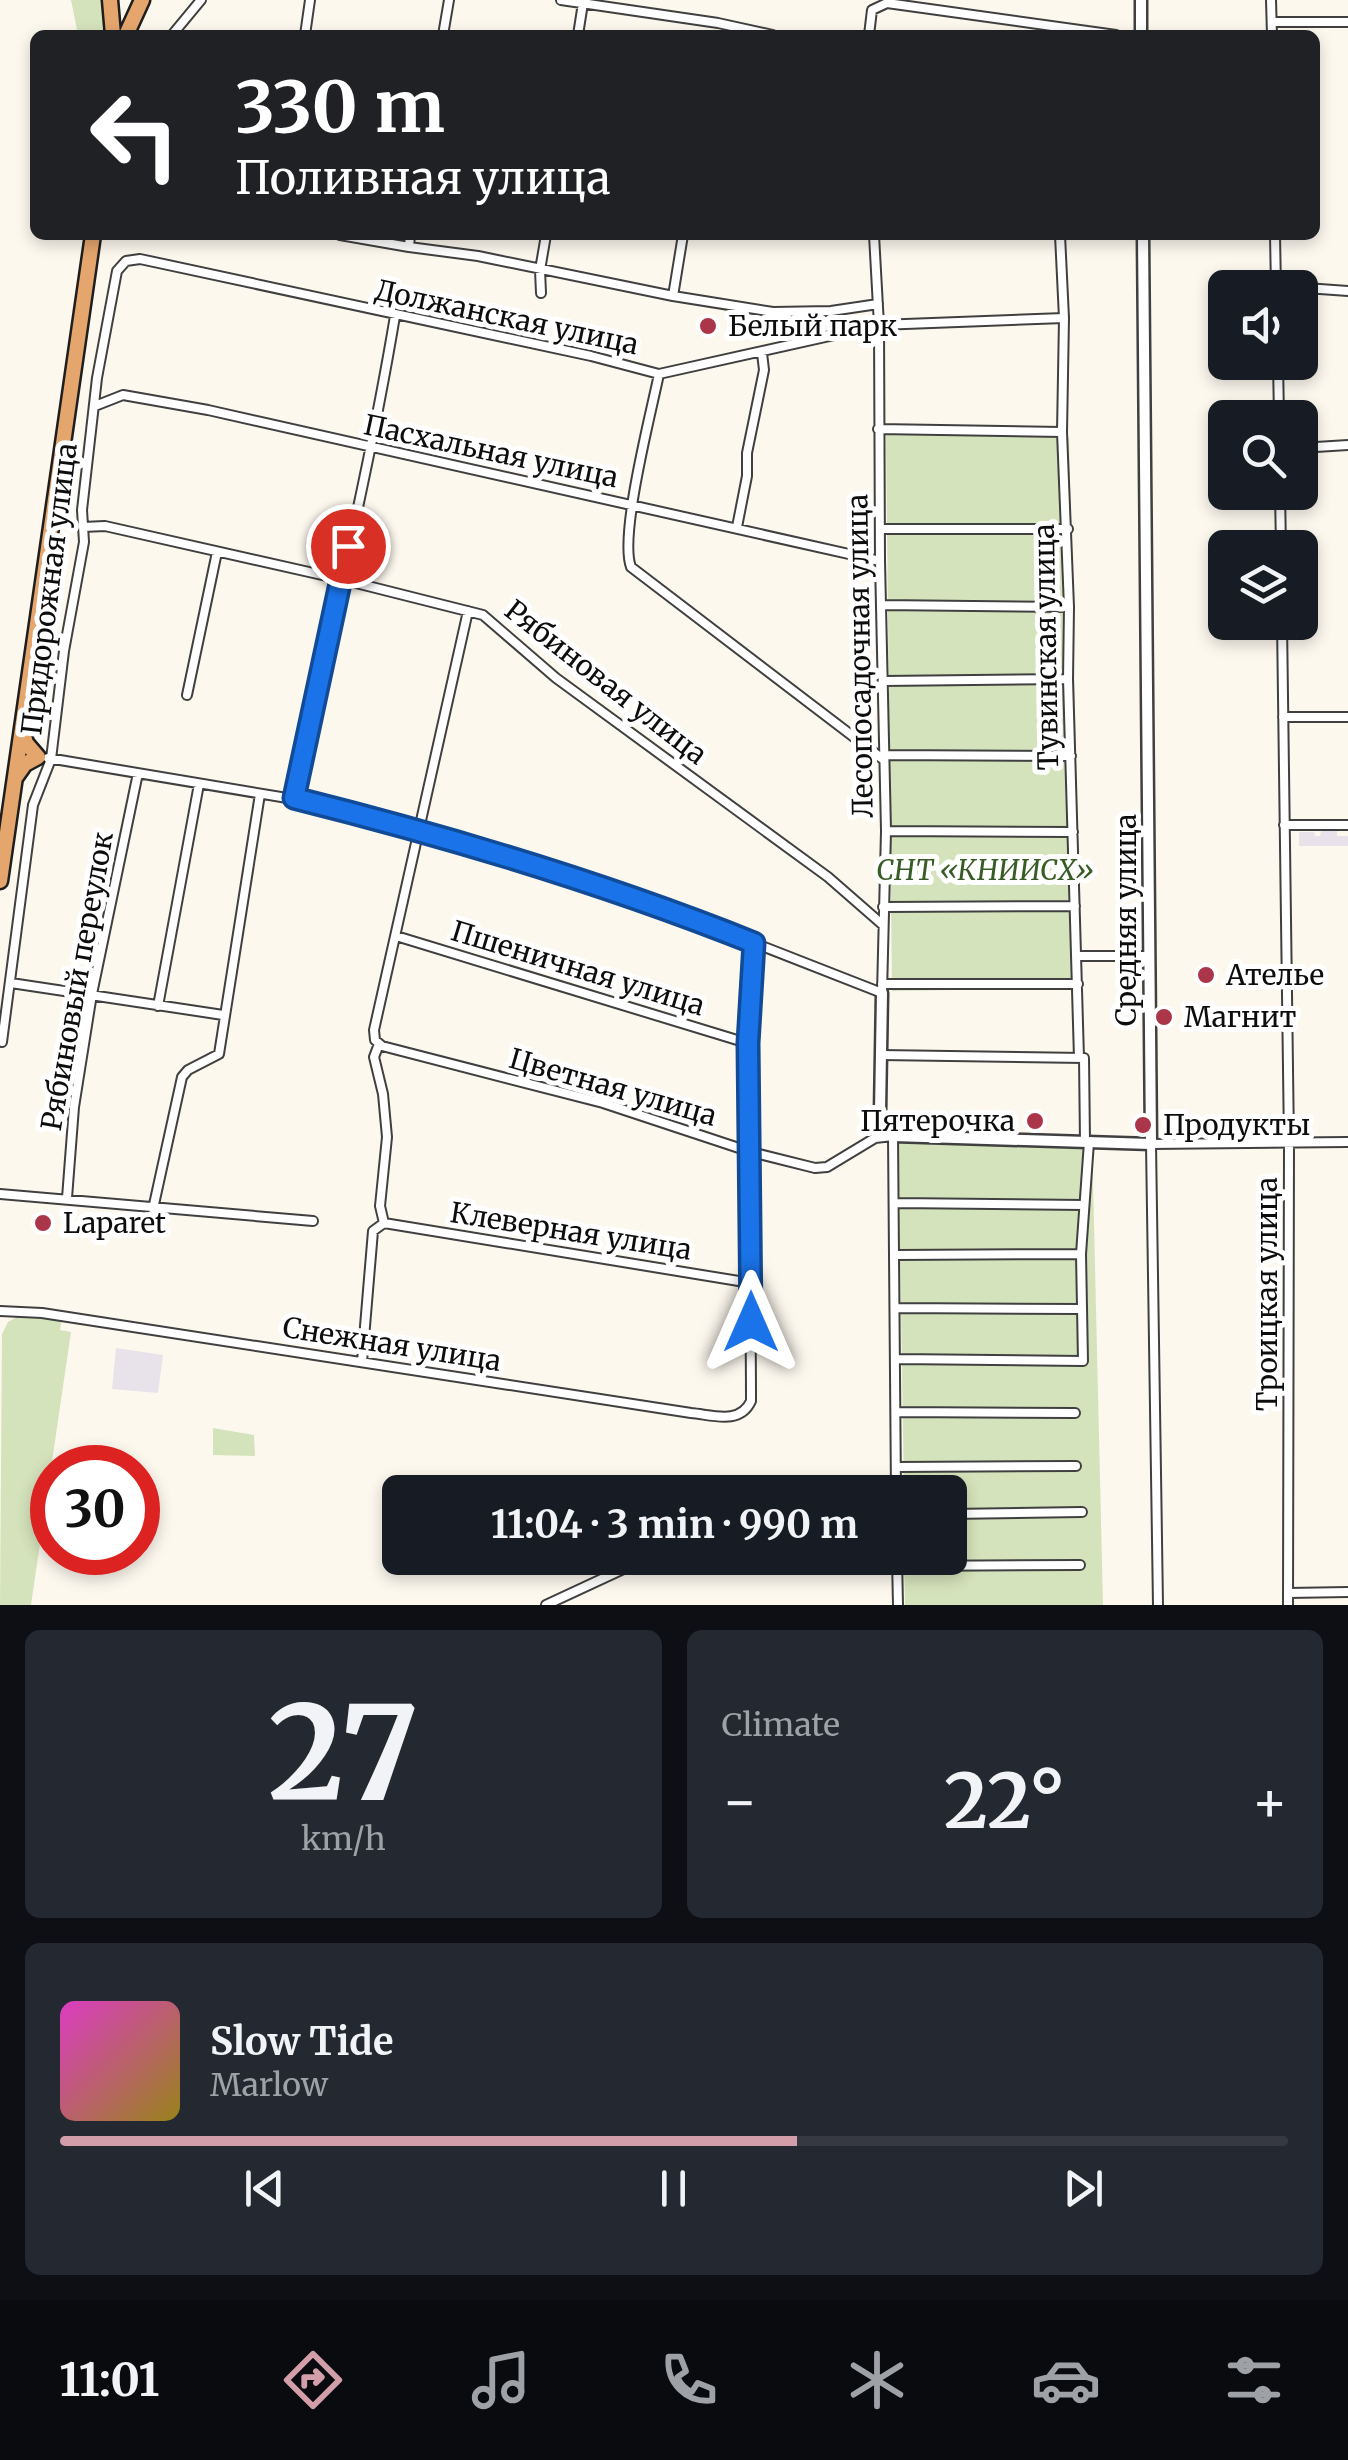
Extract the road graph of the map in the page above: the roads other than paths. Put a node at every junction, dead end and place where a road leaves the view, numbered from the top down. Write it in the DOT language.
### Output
graph roads {
  1 [pos="110,0"];
  2 [pos="142,0"];
  3 [pos="201,0"];
  4 [pos="310,0"];
  5 [pos="449,0"];
  6 [pos="560,0"];
  7 [pos="1140,0"];
  8 [pos="1271,0"];
  9 [pos="583,4"];
  10 [pos="1272,22"];
  11 [pos="1348,22"];
  12 [pos="718,23"];
  13 [pos="113,30"];
  14 [pos="128,30"];
  15 [pos="176,30"];
  16 [pos="306,30"];
  17 [pos="444,30"];
  18 [pos="579,30"];
  19 [pos="717,30"];
  20 [pos="750,30"];
  21 [pos="869,30"];
  22 [pos="1053,30"];
  23 [pos="1141,30"];
  24 [pos="1272,30"];
  25 [pos="88,240"];
  26 [pos="88,240"];
  27 [pos="369,240"];
  28 [pos="410,240"];
  29 [pos="545,240"];
  30 [pos="682,240"];
  31 [pos="874,240"];
  32 [pos="1060,240"];
  33 [pos="1143,240"];
  34 [pos="1275,240"];
  35 [pos="410,247"];
  36 [pos="126,261"];
  37 [pos="540,270"];
  38 [pos="1276,270"];
  39 [pos="1318,289"];
  40 [pos="1348,291"];
  41 [pos="541,294"];
  42 [pos="673,296"];
  43 [pos="878,304"];
  44 [pos="395,316"];
  45 [pos="1064,318"];
  46 [pos="879,326"];
  47 [pos="762,352"];
  48 [pos="659,374"];
  49 [pos="95,406"];
  50 [pos="878,430"];
  51 [pos="1062,432"];
  52 [pos="1348,445"];
  53 [pos="1318,447"];
  54 [pos="373,448"];
  55 [pos="634,506"];
  56 [pos="83,527"];
  57 [pos="737,527"];
  58 [pos="1068,529"];
  59 [pos="881,530"];
  60 [pos="217,552"];
  61 [pos="880,561"];
  62 [pos="340,578"];
  63 [pos="882,605"];
  64 [pos="1070,607"];
  65 [pos="468,611"];
  66 [pos="1282,640"];
  67 [pos="1068,678"];
  68 [pos="883,681"];
  69 [pos="187,694"];
  70 [pos="1284,717"];
  71 [pos="1348,717"];
  72 [pos="21,724"];
  73 [pos="13,754"];
  74 [pos="1071,756"];
  75 [pos="45,758"];
  76 [pos="884,758"];
  77 [pos="138,773"];
  78 [pos="13,784"];
  79 [pos="198,784"];
  80 [pos="260,794"];
  81 [pos="294,798"];
  82 [pos="0,821"];
  83 [pos="1348,824"];
  84 [pos="1284,826"];
  85 [pos="419,830"];
  86 [pos="886,831"];
  87 [pos="1073,832"];
  88 [pos="0,881"];
  89 [pos="1076,906"];
  90 [pos="883,907"];
  91 [pos="883,925"];
  92 [pos="396,936"];
  93 [pos="754,943"];
  94 [pos="1078,956"];
  95 [pos="1149,956"];
  96 [pos="11,983"];
  97 [pos="1078,984"];
  98 [pos="882,988"];
  99 [pos="92,994"];
  100 [pos="158,1006"];
  101 [pos="223,1015"];
  102 [pos="2,1042"];
  103 [pos="377,1042"];
  104 [pos="748,1043"];
  105 [pos="881,1055"];
  106 [pos="1082,1058"];
  107 [pos="892,1136"];
  108 [pos="1087,1142"];
  109 [pos="1348,1142"];
  110 [pos="1289,1143"];
  111 [pos="1151,1144"];
  112 [pos="751,1152"];
  113 [pos="0,1194"];
  114 [pos="68,1198"];
  115 [pos="896,1203"];
  116 [pos="1084,1205"];
  117 [pos="154,1209"];
  118 [pos="313,1221"];
  119 [pos="384,1223"];
  120 [pos="1081,1254"];
  121 [pos="894,1255"];
  122 [pos="751,1282"];
  123 [pos="896,1308"];
  124 [pos="1081,1309"];
  125 [pos="0,1311"];
  126 [pos="897,1359"];
  127 [pos="362,1362"];
  128 [pos="898,1412"];
  129 [pos="1075,1413"];
  130 [pos="1076,1466"];
  131 [pos="897,1467"];
  132 [pos="897,1475"];
  133 [pos="1082,1512"];
  134 [pos="967,1514"];
  135 [pos="967,1563"];
  136 [pos="1080,1565"];
  137 [pos="610,1575"];
  138 [pos="897,1575"];
  139 [pos="1288,1592"];
  140 [pos="1348,1592"];
  141 [pos="546,1605"];
  142 [pos="898,1605"];
  143 [pos="1158,1605"];
  144 [pos="1288,1605"];
  1 -- 13 [label="highway"];
  2 -- 14 [label="highway"];
  3 -- 15 [label="street"];
  4 -- 16 [label="street"];
  5 -- 17 [label="street"];
  6 -- 9 [label="street"];
  7 -- 23 [label="street"];
  8 -- 10 [label="street"];
  9 -- 12 [label="street"];
  9 -- 18 [label="street"];
  10 -- 11 [label="street"];
  10 -- 24 [label="street"];
  12 -- 19 [label="street"];
  12 -- 20 [label="street"];
  21 -- 22 [label="street"];
  25 -- 72 [label="highway"];
  26 -- 73 [label="highway"];
  27 -- 35 [label="street, Должанская улица"];
  28 -- 35 [label="street"];
  29 -- 37 [label="street"];
  30 -- 42 [label="street"];
  31 -- 43 [label="street, Лесопосадочная улица"];
  32 -- 45 [label="street, Тувинская улица"];
  33 -- 95 [label="street, Средняя улица"];
  34 -- 38 [label="street"];
  35 -- 37 [label="street, Должанская улица"];
  36 -- 44 [label="street, Должанская улица"];
  36 -- 49 [label="street, Придорожная улица"];
  37 -- 41 [label="street"];
  37 -- 42 [label="street, Должанская улица"];
  39 -- 40 [label="street"];
  42 -- 43 [label="street, Должанская улица"];
  43 -- 46 [label="street, Лесопосадочная улица"];
  44 -- 48 [label="street, Должанская улица"];
  44 -- 54 [label="street"];
  45 -- 46 [label="street, Должанская улица"];
  45 -- 51 [label="street, Тувинская улица"];
  46 -- 47 [label="street, Должанская улица"];
  46 -- 50 [label="street, Лесопосадочная улица"];
  47 -- 48 [label="street, Должанская улица"];
  47 -- 57 [label="street"];
  48 -- 55 [label="street"];
  49 -- 54 [label="street, Пасхальная улица"];
  49 -- 56 [label="street, Придорожная улица"];
  50 -- 51 [label="street"];
  50 -- 59 [label="street, Лесопосадочная улица"];
  51 -- 58 [label="street, Тувинская улица"];
  52 -- 53 [label="street"];
  54 -- 55 [label="street, Пасхальная улица"];
  54 -- 62 [label="street"];
  55 -- 57 [label="street, Пасхальная улица"];
  55 -- 76 [label="street"];
  56 -- 60 [label="street, Рябиновая улица"];
  56 -- 75 [label="street, Придорожная улица"];
  57 -- 61 [label="street, Пасхальная улица"];
  58 -- 59 [label="street"];
  58 -- 64 [label="street, Тувинская улица"];
  59 -- 61 [label="street, Лесопосадочная улица"];
  60 -- 62 [label="street, Рябиновая улица"];
  60 -- 69 [label="street"];
  61 -- 63 [label="street, Лесопосадочная улица"];
  62 -- 65 [label="street, Рябиновая улица"];
  62 -- 81 [label="street"];
  63 -- 64 [label="street"];
  63 -- 68 [label="street, Лесопосадочная улица"];
  64 -- 67 [label="street, Тувинская улица"];
  65 -- 85 [label="street"];
  65 -- 91 [label="street, Рябиновая улица"];
  66 -- 70 [label="street, Троицкая улица"];
  67 -- 68 [label="street"];
  67 -- 74 [label="street, Тувинская улица"];
  68 -- 76 [label="street, Лесопосадочная улица"];
  70 -- 71 [label="street"];
  70 -- 84 [label="street, Троицкая улица"];
  72 -- 73 [label="highway"];
  72 -- 75 [label="highway"];
  73 -- 75 [label="street"];
  73 -- 78 [label="highway"];
  73 -- 82 [label="highway"];
  74 -- 76 [label="street"];
  74 -- 87 [label="street, Тувинская улица"];
  75 -- 77 [label="street"];
  75 -- 78 [label="highway"];
  75 -- 96 [label="street, Придорожная улица"];
  76 -- 86 [label="street, Лесопосадочная улица"];
  77 -- 79 [label="street"];
  77 -- 99 [label="street, Рябиновый переулок"];
  78 -- 88 [label="highway"];
  79 -- 80 [label="street"];
  79 -- 100 [label="street"];
  80 -- 81 [label="street"];
  80 -- 101 [label="street"];
  81 -- 85 [label="street"];
  83 -- 84 [label="street"];
  84 -- 110 [label="street, Троицкая улица"];
  85 -- 92 [label="street"];
  85 -- 93 [label="street"];
  86 -- 87 [label="street"];
  86 -- 90 [label="street, Лесопосадочная улица"];
  87 -- 89 [label="street, Тувинская улица"];
  89 -- 90 [label="street"];
  89 -- 94 [label="street, Тувинская улица"];
  90 -- 91 [label="street, Лесопосадочная улица"];
  91 -- 98 [label="street, Лесопосадочная улица"];
  92 -- 103 [label="street"];
  92 -- 104 [label="street, Пшеничная улица"];
  93 -- 98 [label="street"];
  93 -- 104 [label="street"];
  94 -- 95 [label="street"];
  94 -- 97 [label="street, Тувинская улица"];
  95 -- 111 [label="street, Средняя улица"];
  96 -- 99 [label="street"];
  96 -- 102 [label="street, Придорожная улица"];
  97 -- 98 [label="street"];
  97 -- 106 [label="street, Тувинская улица"];
  98 -- 105 [label="street, Лесопосадочная улица"];
  99 -- 100 [label="street"];
  99 -- 114 [label="street, Рябиновый переулок"];
  100 -- 101 [label="street"];
  101 -- 117 [label="street"];
  103 -- 112 [label="street, Цветная улица"];
  103 -- 119 [label="street"];
  104 -- 112 [label="street"];
  105 -- 106 [label="street"];
  105 -- 107 [label="street, Лесопосадочная улица"];
  106 -- 108 [label="street, Тувинская улица"];
  107 -- 108 [label="street"];
  107 -- 112 [label="street, Цветная улица"];
  107 -- 115 [label="street, Лесопосадочная улица"];
  108 -- 111 [label="street"];
  108 -- 116 [label="street, Тувинская улица"];
  109 -- 110 [label="street"];
  110 -- 111 [label="street"];
  110 -- 139 [label="street, Троицкая улица"];
  111 -- 143 [label="street, Средняя улица"];
  112 -- 122 [label="street"];
  113 -- 114 [label="street"];
  114 -- 117 [label="street"];
  115 -- 116 [label="street"];
  115 -- 121 [label="street, Лесопосадочная улица"];
  116 -- 120 [label="street, Тувинская улица"];
  117 -- 118 [label="street"];
  119 -- 122 [label="street, Клеверная улица"];
  119 -- 127 [label="street"];
  120 -- 121 [label="street"];
  120 -- 124 [label="street, Тувинская улица"];
  121 -- 123 [label="street, Лесопосадочная улица"];
  122 -- 127 [label="street, Снежная улица"];
  123 -- 124 [label="street"];
  123 -- 126 [label="street, Лесопосадочная улица"];
  124 -- 126 [label="street, Тувинская улица"];
  125 -- 127 [label="street, Снежная улица"];
  126 -- 128 [label="street, Лесопосадочная улица"];
  128 -- 129 [label="street"];
  128 -- 131 [label="street, Лесопосадочная улица"];
  130 -- 131 [label="street"];
  131 -- 132 [label="street, Лесопосадочная улица"];
  133 -- 134 [label="street"];
  135 -- 136 [label="street"];
  137 -- 141 [label="street"];
  138 -- 142 [label="street"];
  139 -- 140 [label="street"];
  139 -- 144 [label="street, Троицкая улица"];
}
